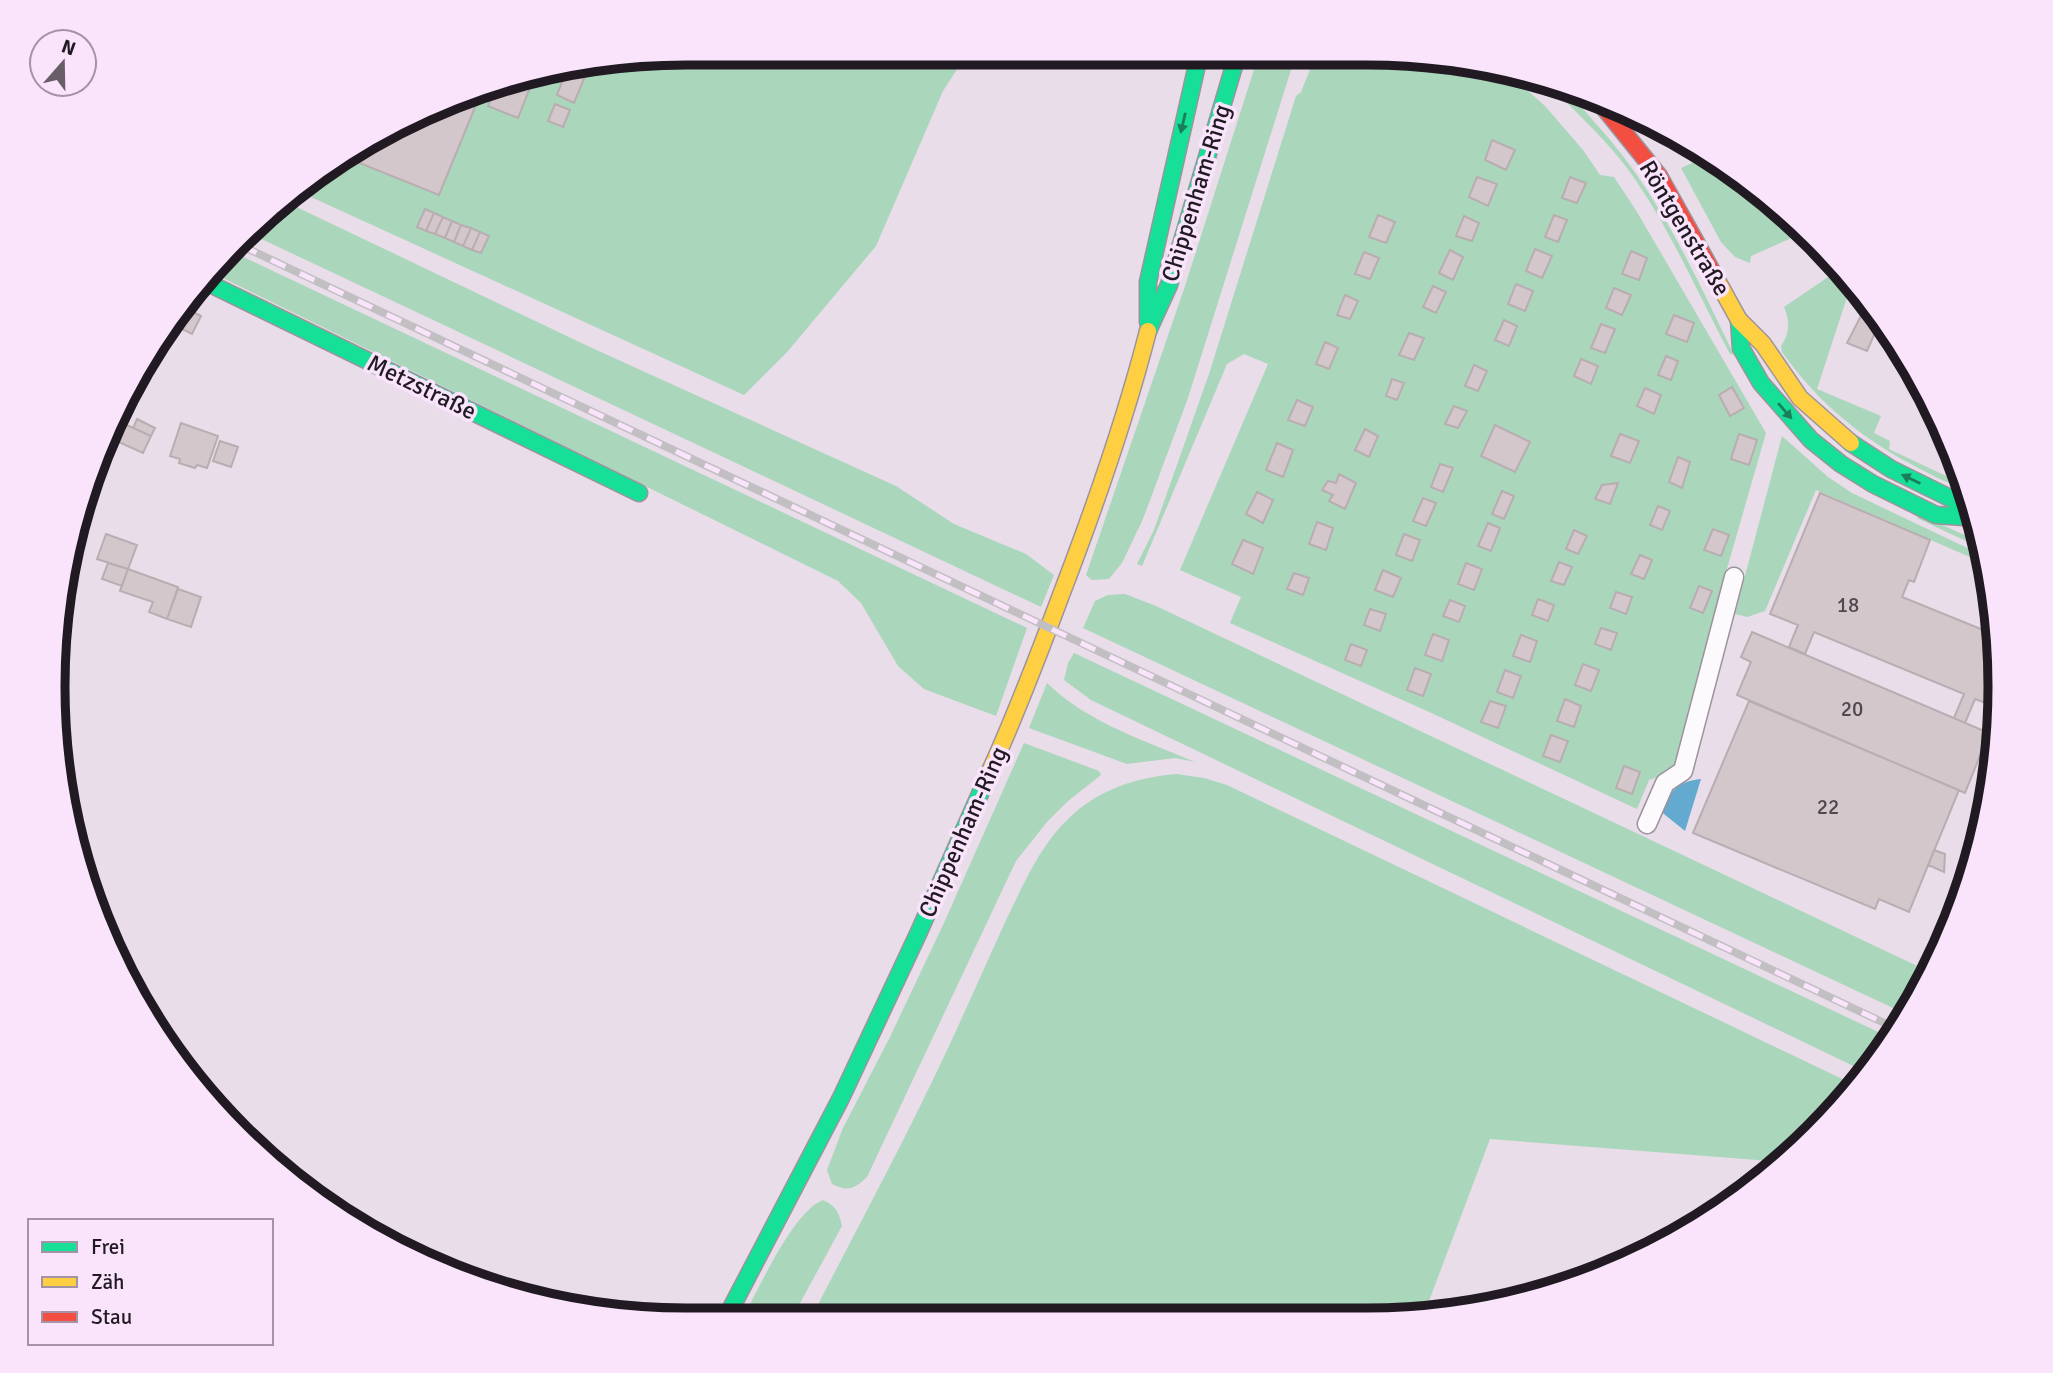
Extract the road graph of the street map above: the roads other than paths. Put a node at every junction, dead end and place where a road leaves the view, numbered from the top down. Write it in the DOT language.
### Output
graph roads {
  1 [pos="1197,65"];
  2 [pos="1235,65"];
  3 [pos="1609,115"];
  4 [pos="212,285"];
  5 [pos="1739,320"];
  6 [pos="1149,328"];
  7 [pos="639,493"];
  8 [pos="1962,508"];
  9 [pos="1965,519"];
  10 [pos="1734,577"];
  11 [pos="1647,824"];
  12 [pos="731,1308"];
  1 -- 6 [label="main road, Chippenham-Ring, one-way"];
  2 -- 6 [label="main road, Chippenham-Ring"];
  3 -- 5 [label="main road, Röntgenstraße"];
  4 -- 7 [label="main road, Metzstraße"];
  8 -- 5 [label="main road, Röntgenstraße, one-way"];
  5 -- 9 [label="main road, Röntgenstraße, one-way"];
  6 -- 12 [label="main road, Chippenham-Ring"];
  10 -- 11 [label="street"];
}
